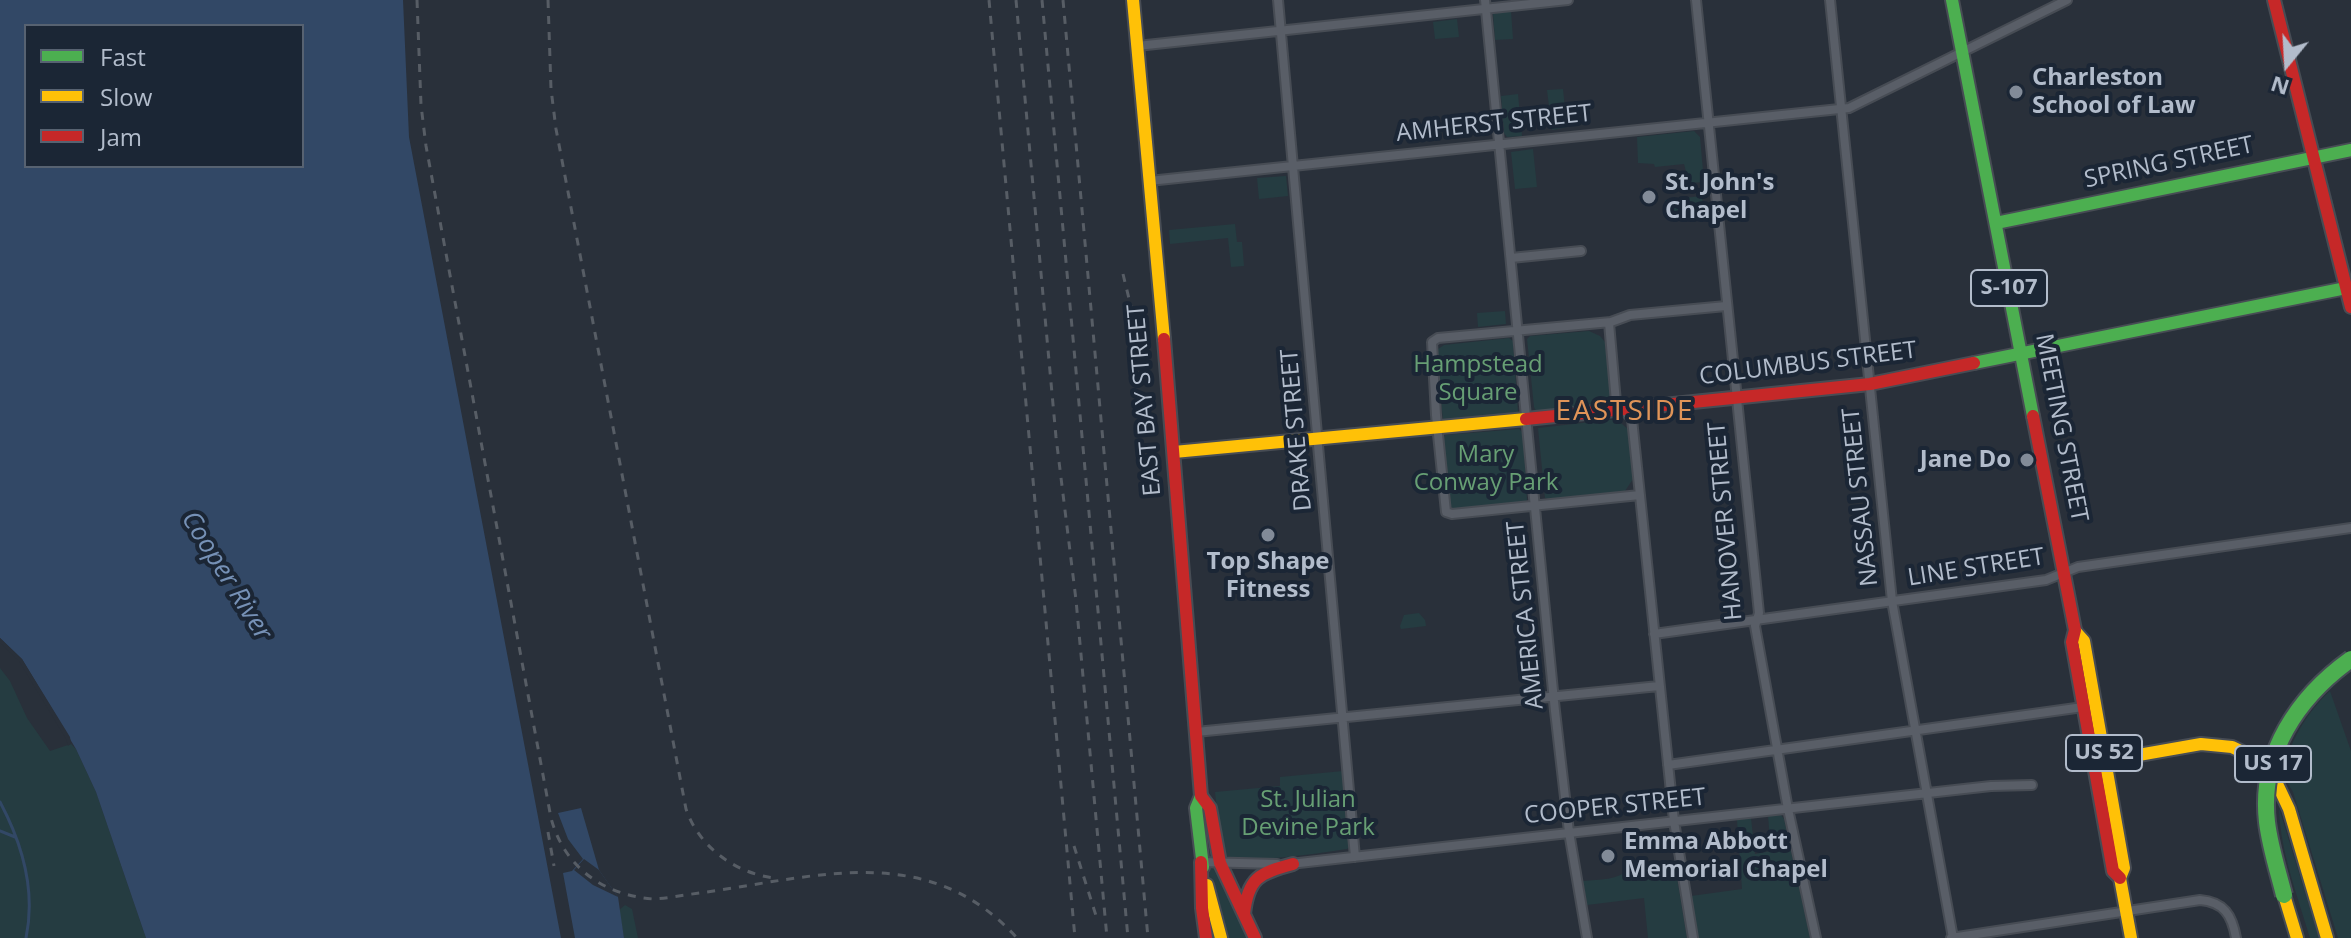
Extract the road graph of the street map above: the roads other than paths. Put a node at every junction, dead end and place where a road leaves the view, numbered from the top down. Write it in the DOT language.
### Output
graph roads {
  1 [pos="1133,0"];
  2 [pos="1278,0"];
  3 [pos="1568,0"];
  4 [pos="1696,0"];
  5 [pos="1830,0"];
  6 [pos="1952,0"];
  7 [pos="2067,0"];
  8 [pos="2274,0"];
  9 [pos="1485,4"];
  10 [pos="1281,30"];
  11 [pos="1137,46"];
  12 [pos="1962,53"];
  13 [pos="1842,108"];
  14 [pos="1707,122"];
  15 [pos="1500,144"];
  16 [pos="2351,150"];
  17 [pos="2312,158"];
  18 [pos="1293,166"];
  19 [pos="1149,181"];
  20 [pos="1996,223"];
  21 [pos="1581,251"];
  22 [pos="1511,258"];
  23 [pos="2346,288"];
  24 [pos="1726,306"];
  25 [pos="2351,307"];
  26 [pos="1609,323"];
  27 [pos="1519,331"];
  28 [pos="2022,354"];
  29 [pos="1870,384"];
  30 [pos="1736,398"];
  31 [pos="1623,410"];
  32 [pos="1527,419"];
  33 [pos="1438,427"];
  34 [pos="1318,440"];
  35 [pos="1174,452"];
  36 [pos="1640,495"];
  37 [pos="1535,506"];
  38 [pos="2351,528"];
  39 [pos="2064,572"];
  40 [pos="1892,601"];
  41 [pos="1757,620"];
  42 [pos="2075,631"];
  43 [pos="1654,634"];
  44 [pos="2351,659"];
  45 [pos="1659,686"];
  46 [pos="1554,696"];
  47 [pos="2083,707"];
  48 [pos="1344,718"];
  49 [pos="1916,731"];
  50 [pos="1196,732"];
  51 [pos="1777,751"];
  52 [pos="2099,762"];
  53 [pos="1668,765"];
  54 [pos="2032,785"];
  55 [pos="1927,793"];
  56 [pos="1201,796"];
  57 [pos="1788,809"];
  58 [pos="1674,821"];
  59 [pos="1569,832"];
  60 [pos="1355,857"];
  61 [pos="1201,862"];
  62 [pos="1220,863"];
  63 [pos="1293,864"];
  64 [pos="2126,911"];
  65 [pos="1244,917"];
  66 [pos="1206,938"];
  67 [pos="1221,938"];
  68 [pos="1255,938"];
  69 [pos="1587,938"];
  70 [pos="1693,938"];
  71 [pos="1816,938"];
  72 [pos="1952,938"];
  73 [pos="2131,938"];
  74 [pos="2236,938"];
  75 [pos="2297,938"];
  76 [pos="2327,938"];
  1 -- 11 [label="main road, EAST BAY STREET"];
  2 -- 10 [label="street, DRAKE STREET"];
  3 -- 9 [label="street"];
  4 -- 14 [label="street, HANOVER STREET"];
  5 -- 13 [label="street, NASSAU STREET"];
  6 -- 12 [label="main road, MEETING STREET / S-107"];
  7 -- 12 [label="street, AMHERST STREET"];
  8 -- 17 [label="main road"];
  9 -- 10 [label="street"];
  9 -- 15 [label="street, AMERICA STREET"];
  10 -- 11 [label="street"];
  10 -- 18 [label="street, DRAKE STREET"];
  11 -- 19 [label="main road, EAST BAY STREET"];
  12 -- 13 [label="street, AMHERST STREET"];
  12 -- 20 [label="main road, MEETING STREET / S-107"];
  13 -- 14 [label="street, AMHERST STREET"];
  13 -- 29 [label="street, NASSAU STREET"];
  14 -- 15 [label="street, AMHERST STREET"];
  14 -- 24 [label="street, HANOVER STREET"];
  15 -- 18 [label="street, AMHERST STREET"];
  15 -- 22 [label="street, AMERICA STREET"];
  16 -- 17 [label="main road, SPRING STREET"];
  17 -- 20 [label="main road, SPRING STREET"];
  17 -- 23 [label="main road"];
  18 -- 19 [label="street, AMHERST STREET"];
  18 -- 34 [label="street, DRAKE STREET"];
  19 -- 35 [label="main road, EAST BAY STREET"];
  20 -- 28 [label="main road, MEETING STREET / S-107"];
  21 -- 22 [label="street"];
  22 -- 27 [label="street, AMERICA STREET"];
  23 -- 25 [label="main road"];
  23 -- 28 [label="main road, COLUMBUS STREET"];
  24 -- 26 [label="street"];
  24 -- 30 [label="street, HANOVER STREET"];
  26 -- 27 [label="street"];
  26 -- 31 [label="street"];
  27 -- 32 [label="street, AMERICA STREET"];
  27 -- 33 [label="street"];
  28 -- 29 [label="main road, COLUMBUS STREET"];
  28 -- 39 [label="main road, MEETING STREET / S-107"];
  29 -- 30 [label="main road, COLUMBUS STREET"];
  29 -- 40 [label="street, NASSAU STREET"];
  30 -- 31 [label="main road, COLUMBUS STREET"];
  30 -- 41 [label="street, HANOVER STREET"];
  31 -- 32 [label="main road, COLUMBUS STREET"];
  31 -- 36 [label="street"];
  32 -- 33 [label="main road, COLUMBUS STREET"];
  32 -- 37 [label="street, AMERICA STREET"];
  33 -- 34 [label="main road, COLUMBUS STREET"];
  33 -- 37 [label="street"];
  34 -- 35 [label="main road, COLUMBUS STREET"];
  34 -- 48 [label="street, DRAKE STREET"];
  35 -- 50 [label="main road, EAST BAY STREET"];
  36 -- 37 [label="street"];
  36 -- 43 [label="street"];
  37 -- 46 [label="street, AMERICA STREET"];
  38 -- 39 [label="street, LINE STREET"];
  39 -- 40 [label="street, LINE STREET"];
  39 -- 42 [label="main road, MEETING STREET / US 52"];
  40 -- 41 [label="street, LINE STREET"];
  40 -- 49 [label="street, NASSAU STREET"];
  41 -- 43 [label="street, LINE STREET"];
  41 -- 51 [label="street, HANOVER STREET"];
  42 -- 47 [label="main road, MEETING STREET / US 52"];
  42 -- 52 [label="main road, MEETING STREET / US 52"];
  43 -- 45 [label="street"];
  44 -- 75 [label="main road, US 17, bridge"];
  45 -- 46 [label="street"];
  45 -- 53 [label="street"];
  46 -- 48 [label="street"];
  46 -- 59 [label="street, AMERICA STREET"];
  47 -- 49 [label="street"];
  47 -- 52 [label="main road, MEETING STREET / US 52"];
  48 -- 50 [label="street"];
  48 -- 60 [label="street, DRAKE STREET"];
  49 -- 51 [label="street"];
  49 -- 55 [label="street, NASSAU STREET"];
  50 -- 56 [label="main road, EAST BAY STREET"];
  51 -- 53 [label="street"];
  51 -- 57 [label="street, HANOVER STREET"];
  52 -- 64 [label="main road, MEETING STREET / US 52"];
  52 -- 76 [label="main road"];
  53 -- 58 [label="street"];
  54 -- 55 [label="street, COOPER STREET"];
  55 -- 57 [label="street, COOPER STREET"];
  55 -- 72 [label="street, NASSAU STREET"];
  56 -- 61 [label="main road"];
  56 -- 62 [label="main road"];
  57 -- 58 [label="street, COOPER STREET"];
  57 -- 71 [label="street, HANOVER STREET"];
  58 -- 59 [label="street, COOPER STREET"];
  58 -- 70 [label="street"];
  59 -- 60 [label="street, COOPER STREET"];
  59 -- 69 [label="street, AMERICA STREET"];
  60 -- 63 [label="street, COOPER STREET"];
  61 -- 62 [label="street, COOPER STREET"];
  61 -- 66 [label="main road"];
  61 -- 67 [label="main road"];
  62 -- 63 [label="street, COOPER STREET"];
  62 -- 65 [label="main road"];
  63 -- 65 [label="main road"];
  64 -- 72 [label="street"];
  64 -- 73 [label="main road, MEETING STREET / US 52"];
  64 -- 74 [label="street"];
  65 -- 68 [label="main road"];
}
